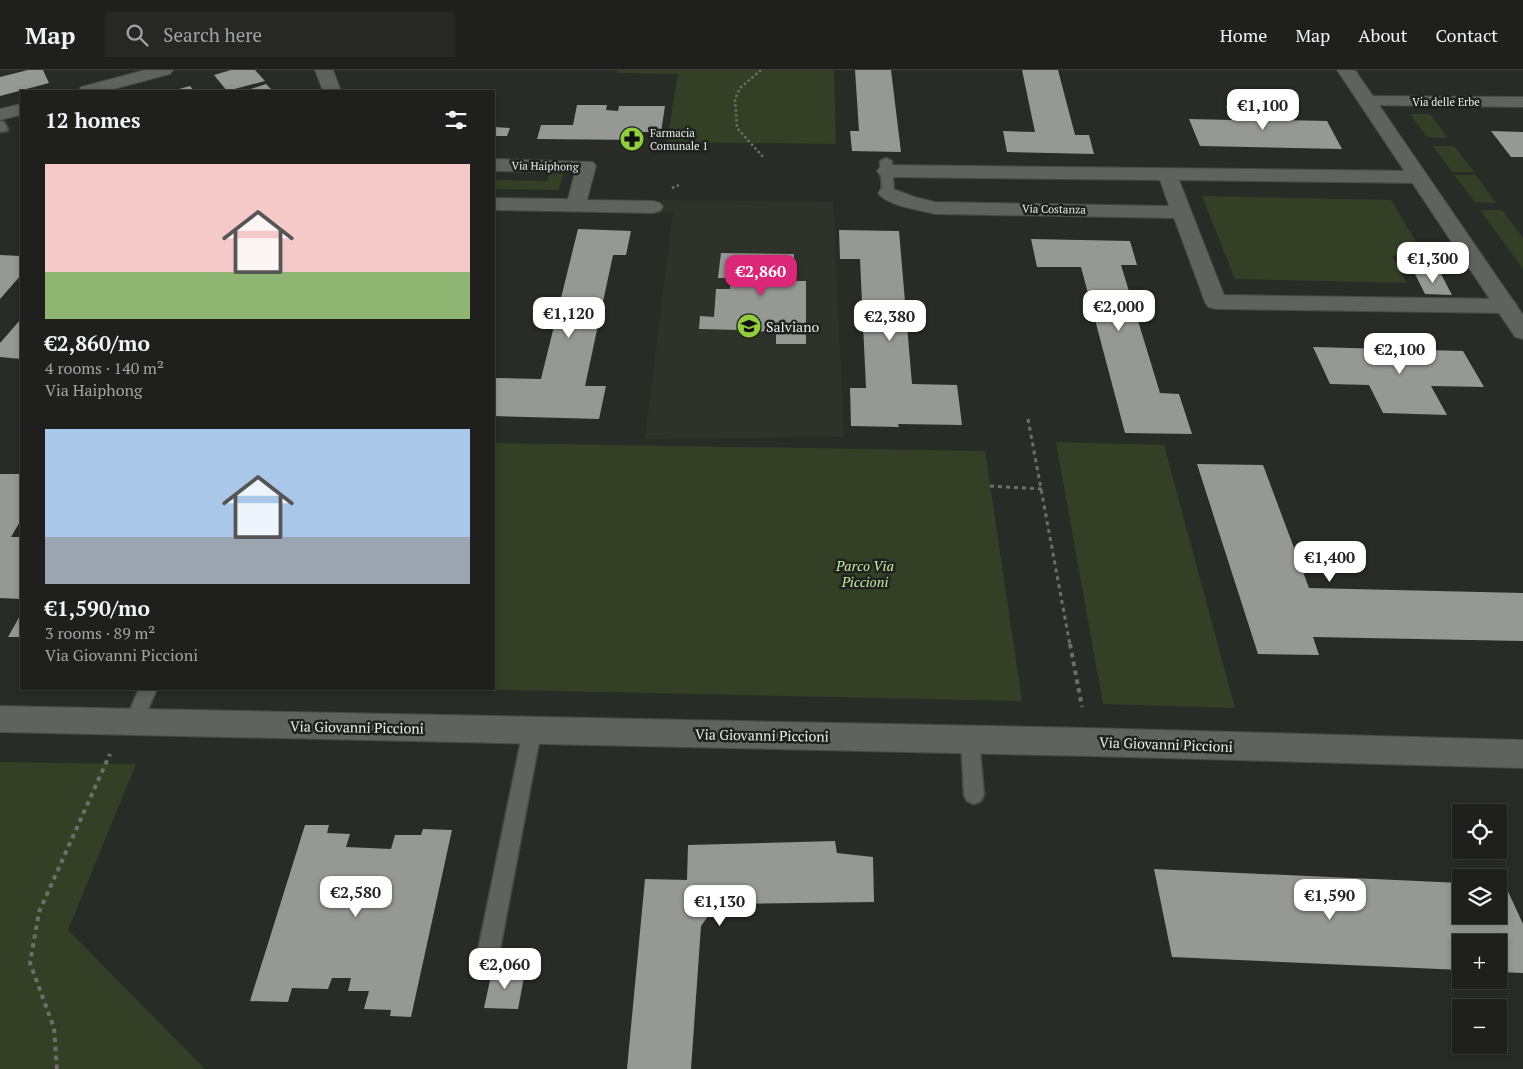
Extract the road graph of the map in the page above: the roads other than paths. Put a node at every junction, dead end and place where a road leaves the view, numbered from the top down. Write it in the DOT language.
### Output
graph roads {
  1 [pos="164,70"];
  2 [pos="324,70"];
  3 [pos="1347,73"];
  4 [pos="91,90"];
  5 [pos="332,90"];
  6 [pos="1368,101"];
  7 [pos="1523,102"];
  8 [pos="20,110"];
  9 [pos="1,123"];
  10 [pos="495,165"];
  11 [pos="886,166"];
  12 [pos="1166,174"];
  13 [pos="1418,177"];
  14 [pos="888,193"];
  15 [pos="495,204"];
  16 [pos="576,205"];
  17 [pos="653,206"];
  18 [pos="1181,212"];
  19 [pos="1506,306"];
  20 [pos="1523,332"];
  21 [pos="147,690"];
  22 [pos="0,719"];
  23 [pos="129,721"];
  24 [pos="532,730"];
  25 [pos="970,739"];
  26 [pos="1523,754"];
  27 [pos="974,796"];
  28 [pos="488,956"];
  1 -- 4 [label="street"];
  2 -- 5 [label="street"];
  3 -- 6 [label="street"];
  6 -- 7 [label="street, Via delle Erbe"];
  6 -- 13 [label="street"];
  8 -- 9 [label="street"];
  10 -- 16 [label="street, Via Haiphong"];
  11 -- 12 [label="street"];
  11 -- 14 [label="lane"];
  12 -- 13 [label="street"];
  12 -- 18 [label="street"];
  13 -- 19 [label="street"];
  14 -- 18 [label="street, Via Costanza"];
  15 -- 16 [label="street"];
  16 -- 17 [label="street"];
  18 -- 19 [label="street"];
  19 -- 20 [label="street"];
  21 -- 23 [label="lane"];
  22 -- 23 [label="street, Via Giovanni Piccioni"];
  23 -- 24 [label="street, Via Giovanni Piccioni"];
  24 -- 25 [label="street, Via Giovanni Piccioni"];
  24 -- 28 [label="lane"];
  25 -- 26 [label="street, Via Giovanni Piccioni"];
  25 -- 27 [label="lane"];
}
